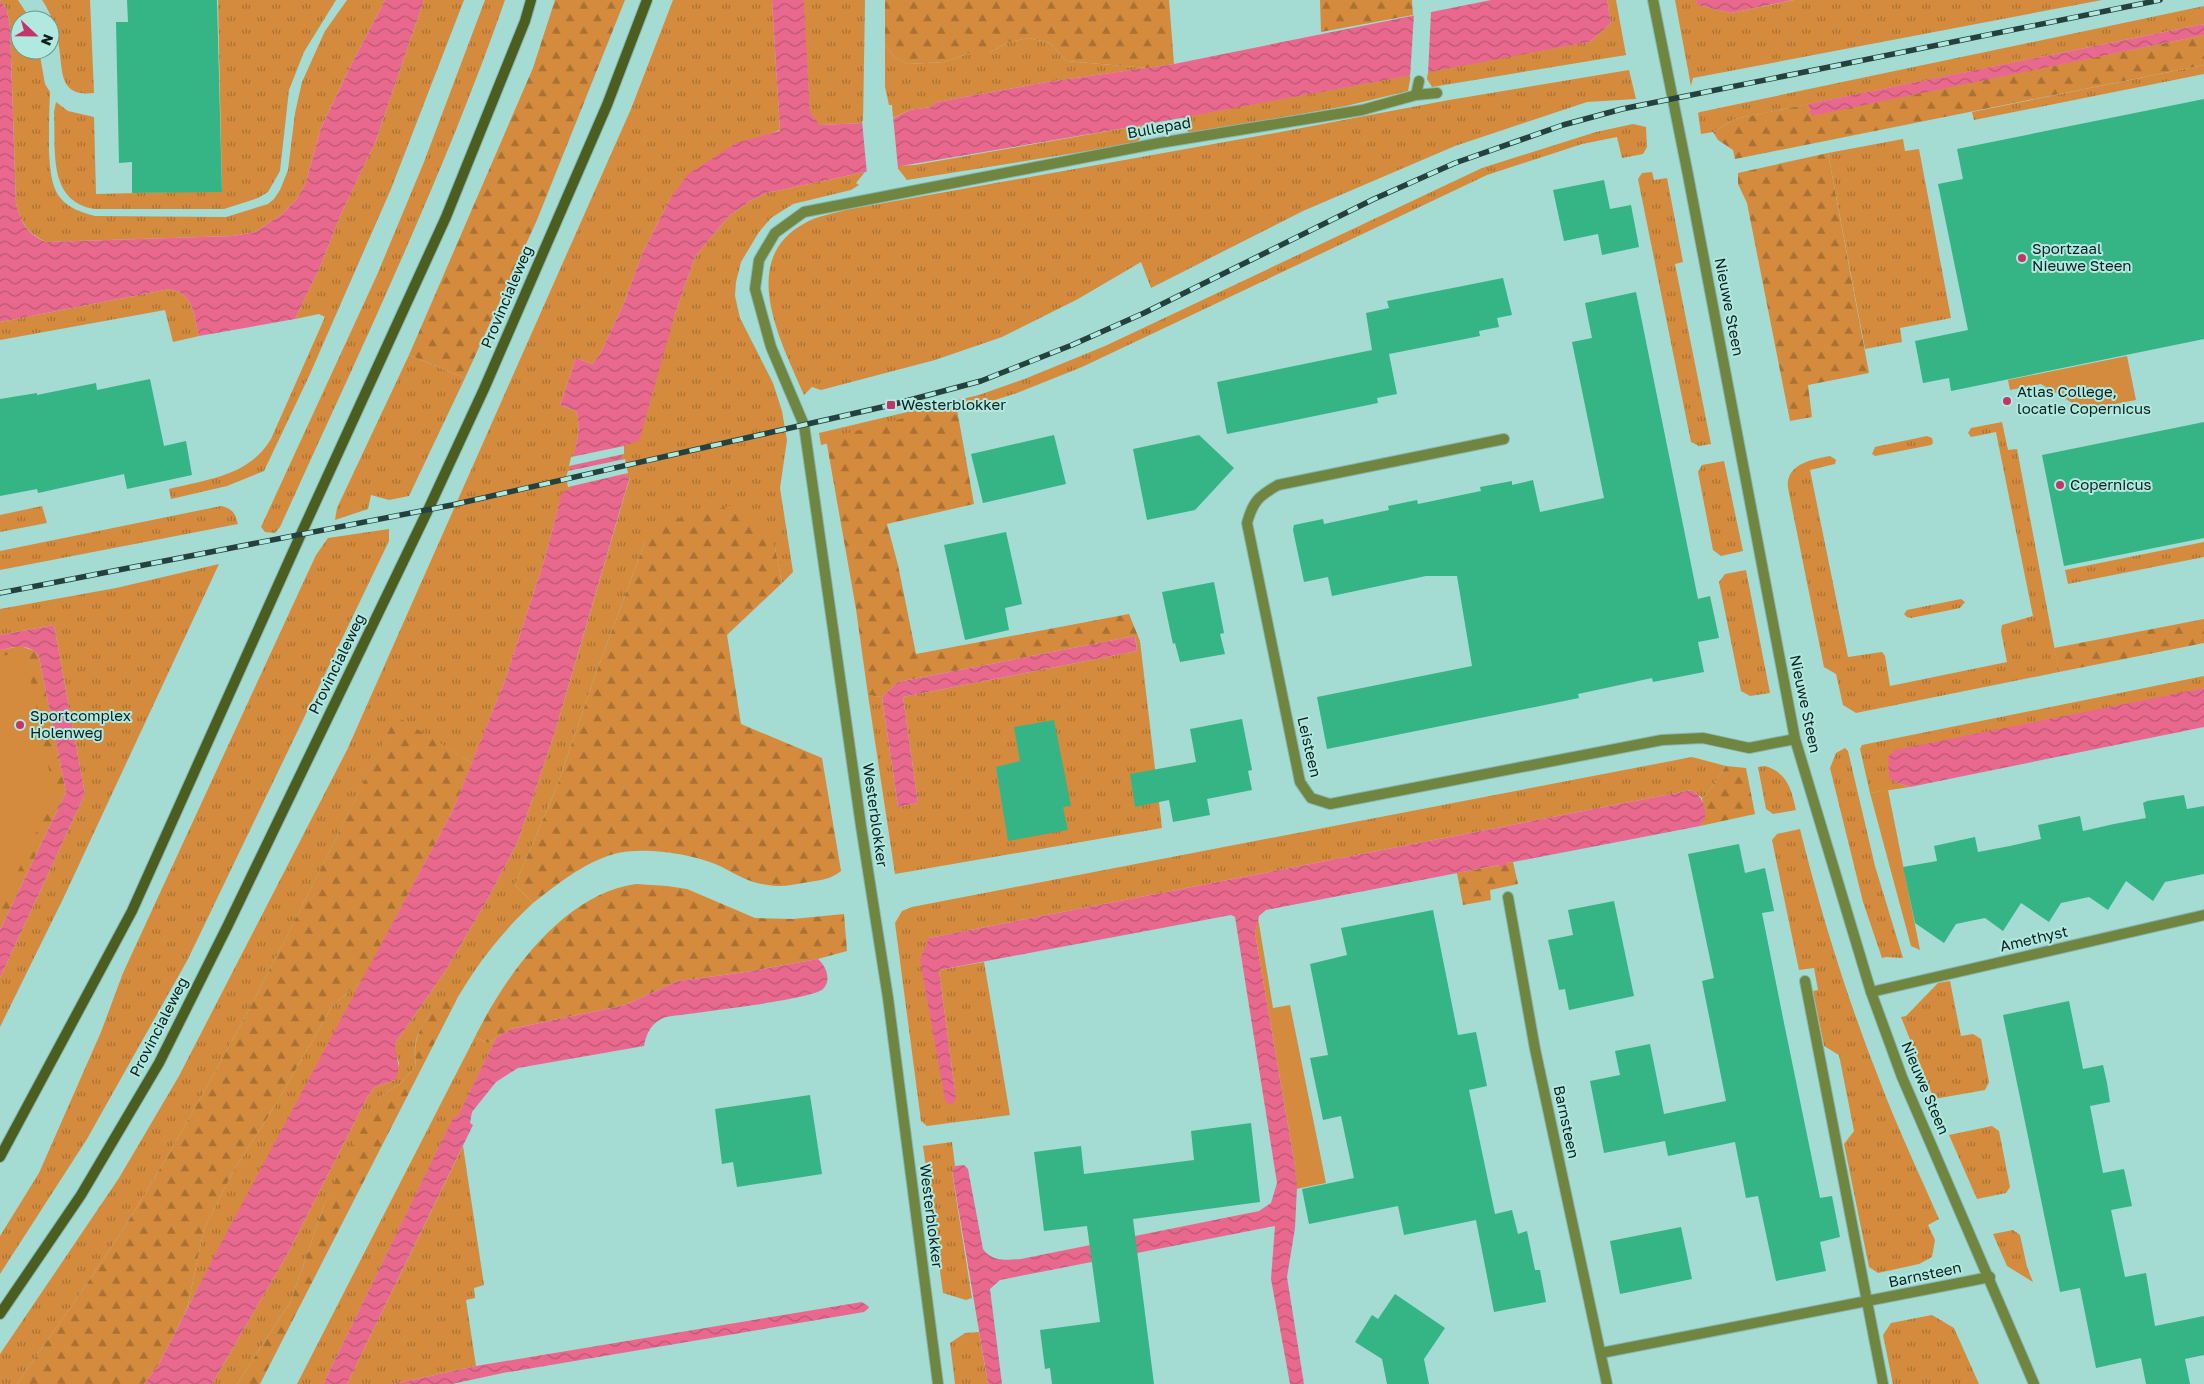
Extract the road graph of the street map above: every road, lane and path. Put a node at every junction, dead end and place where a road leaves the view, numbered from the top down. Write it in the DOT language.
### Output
graph roads {
  1 [pos="531,0"];
  2 [pos="647,0"];
  3 [pos="1653,0"];
  4 [pos="1419,81"];
  5 [pos="1437,93"];
  6 [pos="1416,95"];
  7 [pos="886,194"];
  8 [pos="1504,439"];
  9 [pos="1795,739"];
  10 [pos="1508,897"];
  11 [pos="2204,915"];
  12 [pos="1805,981"];
  13 [pos="1871,992"];
  14 [pos="0,1157"];
  15 [pos="1990,1277"];
  16 [pos="1866,1302"];
  17 [pos="0,1314"];
  18 [pos="1600,1353"];
  19 [pos="938,1384"];
  20 [pos="1606,1384"];
  21 [pos="1882,1384"];
  22 [pos="2034,1384"];
  1 -- 14 [label="main road"];
  2 -- 17 [label="main road, Provincialeweg"];
  3 -- 9 [label="street, Nieuwe Steen"];
  4 -- 6 [label="street"];
  5 -- 6 [label="street, Bullepad"];
  6 -- 7 [label="street, Bullepad"];
  7 -- 19 [label="street, Westerblokker"];
  8 -- 9 [label="street, Leisteen"];
  9 -- 13 [label="street, Nieuwe Steen"];
  10 -- 18 [label="street, Barnsteen"];
  11 -- 13 [label="street, Amethyst"];
  12 -- 16 [label="street"];
  13 -- 15 [label="street, Nieuwe Steen"];
  15 -- 16 [label="street, Barnsteen"];
  15 -- 22 [label="street, Nieuwe Steen"];
  16 -- 18 [label="street, Barnsteen"];
  16 -- 21 [label="street"];
  18 -- 20 [label="street, Barnsteen"];
}
